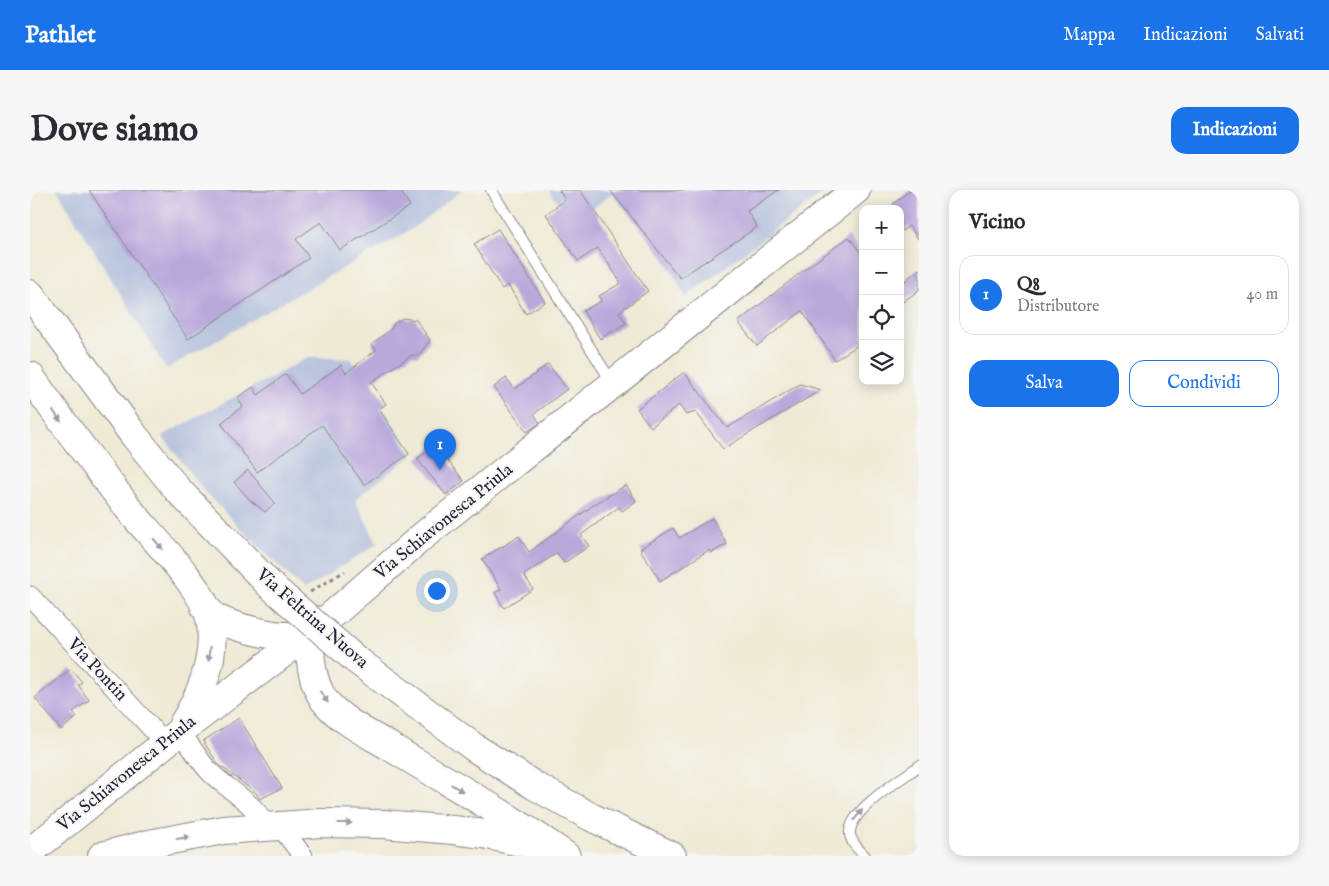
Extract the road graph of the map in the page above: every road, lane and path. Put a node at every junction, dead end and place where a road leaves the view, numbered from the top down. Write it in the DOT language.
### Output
graph roads {
  1 [pos="492,190"];
  2 [pos="856,190"];
  3 [pos="30,294"];
  4 [pos="30,376"];
  5 [pos="614,385"];
  6 [pos="416,540"];
  7 [pos="30,596"];
  8 [pos="205,606"];
  9 [pos="312,631"];
  10 [pos="279,635"];
  11 [pos="172,737"];
  12 [pos="919,766"];
  13 [pos="274,827"];
  14 [pos="30,852"];
  15 [pos="102,856"];
  16 [pos="303,856"];
  17 [pos="566,856"];
  18 [pos="672,856"];
  19 [pos="865,856"];
  1 -- 5 [label="lane"];
  2 -- 5 [label="main road, Via Schiavonesca Priula"];
  3 -- 18 [label="main road, Via Feltrina Nuova, bridge"];
  4 -- 8 [label="main road, one-way"];
  5 -- 6 [label="main road, Via Schiavonesca Priula"];
  6 -- 9 [label="main road"];
  6 -- 10 [label="main road"];
  7 -- 11 [label="street, Via Pontin"];
  8 -- 10 [label="main road"];
  8 -- 11 [label="main road, one-way"];
  9 -- 10 [label="main road"];
  9 -- 11 [label="main road, Via Schiavonesca Priula"];
  9 -- 17 [label="main road, one-way"];
  10 -- 11 [label="main road"];
  11 -- 13 [label="street, Via Pontin"];
  11 -- 14 [label="main road, Via Schiavonesca Priula"];
  19 -- 12 [label="lane, one-way"];
  15 -- 13 [label="main road, one-way"];
  13 -- 16 [label="street, Via Pontin"];
  13 -- 17 [label="main road, one-way"];
}
